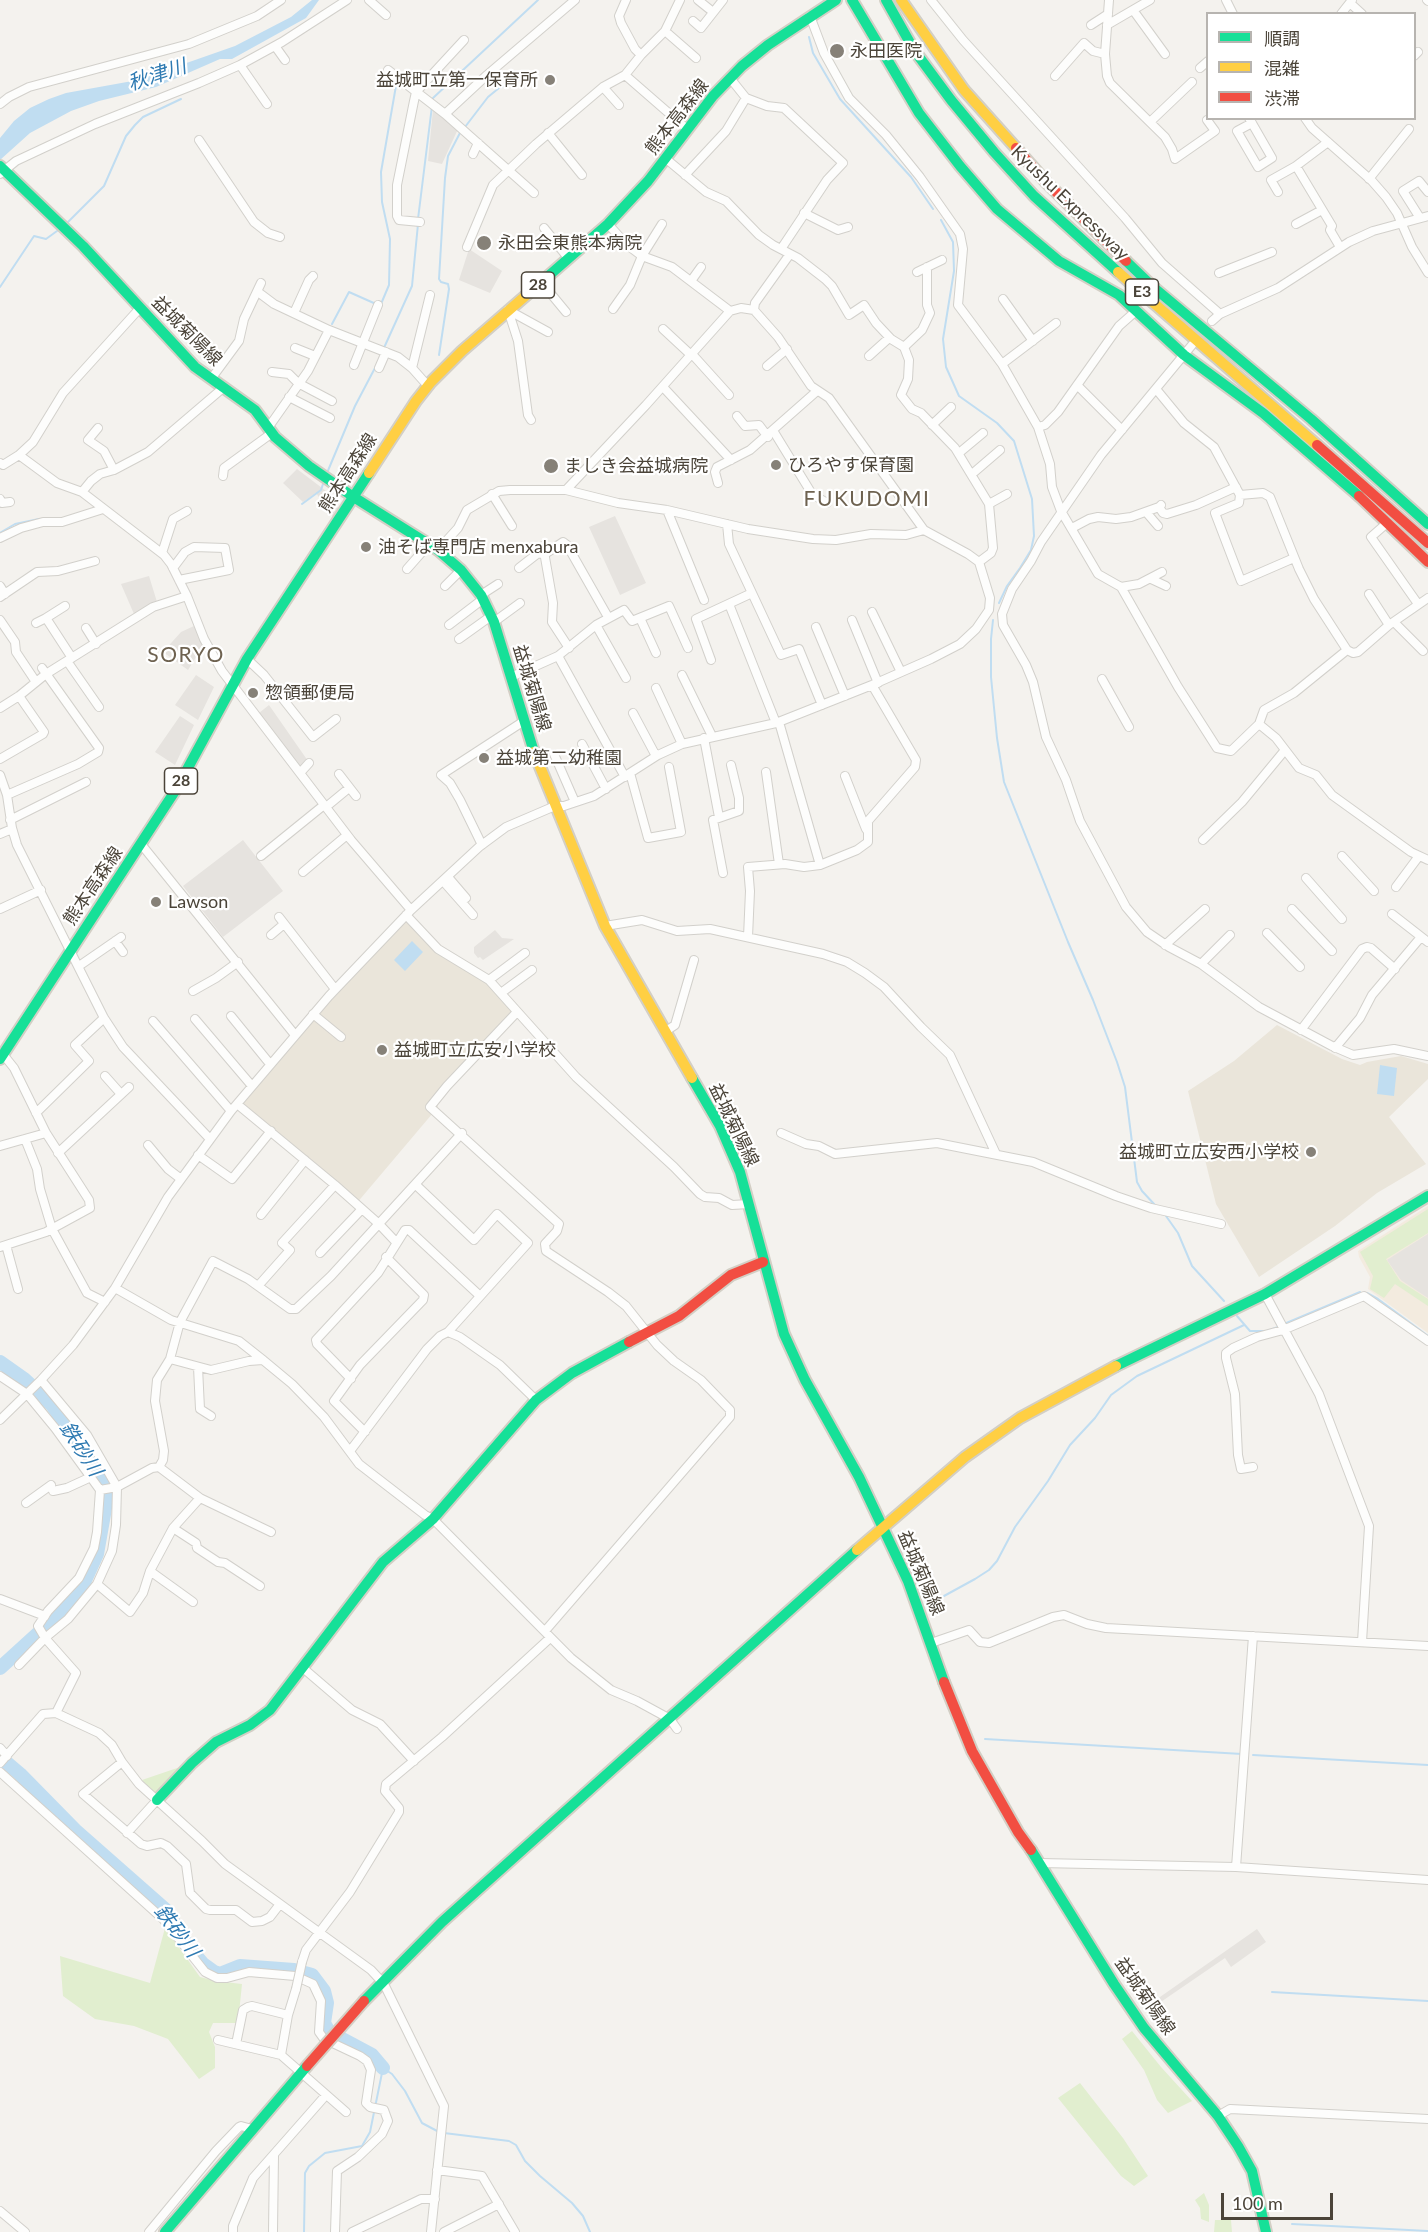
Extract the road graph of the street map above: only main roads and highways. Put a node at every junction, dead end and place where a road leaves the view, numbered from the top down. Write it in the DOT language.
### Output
graph roads {
  1 [pos="836,0"];
  2 [pos="852,0"];
  3 [pos="902,0"];
  4 [pos="888,4"];
  5 [pos="1,170"];
  6 [pos="352,496"];
  7 [pos="1428,524"];
  8 [pos="1428,543"];
  9 [pos="1428,562"];
  10 [pos="1,1055"];
  11 [pos="1428,1196"];
  12 [pos="763,1262"];
  13 [pos="884,1527"];
  14 [pos="157,1800"];
  15 [pos="165,2232"];
  16 [pos="1266,2232"];
  1 -- 6 [label="main road, 熊本高森線 / 28"];
  2 -- 9 [label="main road"];
  3 -- 7 [label="main road, Kyushu Expressway / E3"];
  4 -- 8 [label="main road, Kyushu Expressway / E3"];
  5 -- 6 [label="main road, 益城菊陽線"];
  6 -- 10 [label="main road, 熊本高森線 / 28"];
  6 -- 12 [label="main road, 益城菊陽線"];
  11 -- 13 [label="main road"];
  12 -- 13 [label="main road, 益城菊陽線"];
  12 -- 14 [label="main road"];
  13 -- 15 [label="main road, bridge"];
  13 -- 16 [label="main road, 益城菊陽線"];
}
